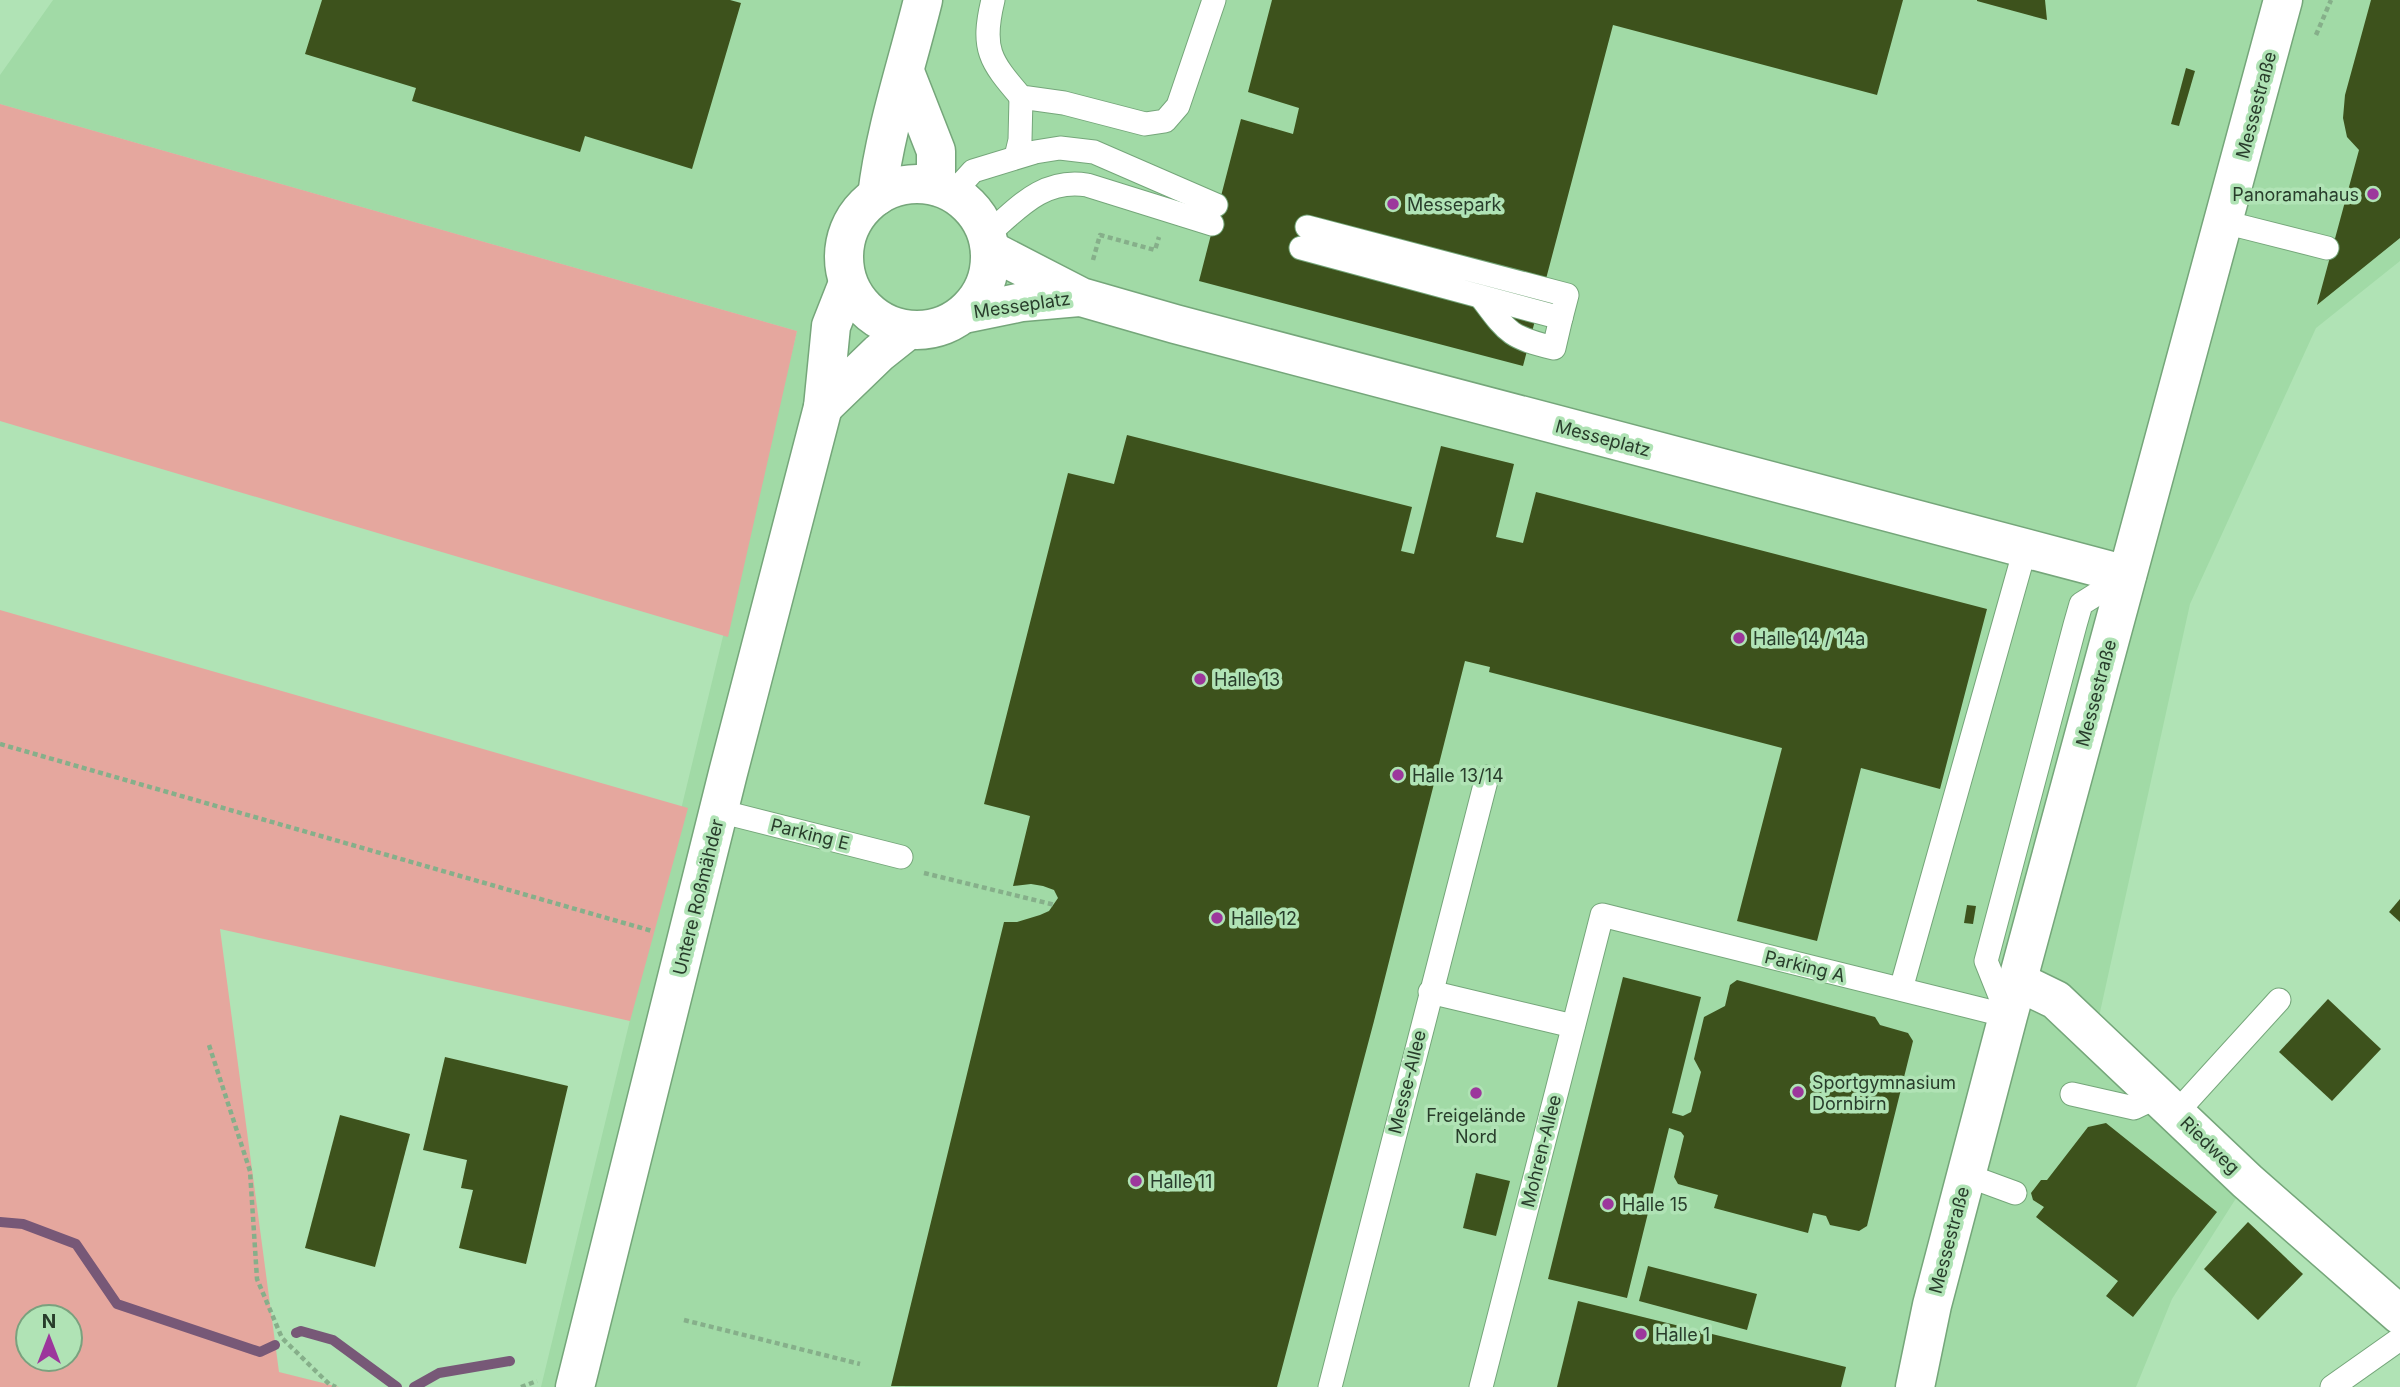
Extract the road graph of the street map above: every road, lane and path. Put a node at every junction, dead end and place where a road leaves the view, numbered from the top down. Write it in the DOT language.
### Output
graph roads {
  1 [pos="923,0"];
  2 [pos="993,0"];
  3 [pos="1214,0"];
  4 [pos="2283,0"];
  5 [pos="905,72"];
  6 [pos="1021,97"];
  7 [pos="1016,157"];
  8 [pos="945,190"];
  9 [pos="877,196"];
  10 [pos="2224,222"];
  11 [pos="988,242"];
  12 [pos="2327,248"];
  13 [pos="848,284"];
  14 [pos="1081,297"];
  15 [pos="1480,297"];
  16 [pos="964,314"];
  17 [pos="1561,318"];
  18 [pos="908,330"];
  19 [pos="822,407"];
  20 [pos="2025,549"];
  21 [pos="2127,575"];
  22 [pos="0,744"];
  23 [pos="1487,777"];
  24 [pos="719,811"];
  25 [pos="901,857"];
  26 [pos="1602,915"];
  27 [pos="687,941"];
  28 [pos="1901,989"];
  29 [pos="1430,992"];
  30 [pos="2012,998"];
  31 [pos="2279,1000"];
  32 [pos="1573,1026"];
  33 [pos="209,1045"];
  34 [pos="2072,1094"];
  35 [pos="2168,1104"];
  36 [pos="1966,1175"];
  37 [pos="2015,1193"];
  38 [pos="2400,1315"];
  39 [pos="684,1320"];
  40 [pos="2400,1339"];
  41 [pos="860,1364"];
  42 [pos="336,1387"];
  43 [pos="575,1387"];
  44 [pos="1330,1387"];
  45 [pos="1481,1387"];
  46 [pos="1915,1387"];
  47 [pos="2332,1387"];
  1 -- 5 [label="street"];
  2 -- 6 [label="lane"];
  3 -- 6 [label="lane"];
  4 -- 10 [label="street, Messestraße"];
  5 -- 8 [label="street"];
  5 -- 9 [label="street"];
  6 -- 7 [label="lane"];
  7 -- 8 [label="lane"];
  7 -- 11 [label="lane"];
  8 -- 9 [label="street"];
  8 -- 11 [label="street"];
  9 -- 13 [label="street"];
  10 -- 12 [label="lane"];
  10 -- 21 [label="street, Messestraße"];
  11 -- 14 [label="street, Messeplatz"];
  11 -- 16 [label="street"];
  13 -- 18 [label="street"];
  13 -- 19 [label="street, Untere Roßmähder"];
  14 -- 16 [label="street, Messeplatz"];
  14 -- 20 [label="street, Messeplatz"];
  15 -- 17 [label="lane"];
  15 -- 17 [label="lane"];
  15 -- 17 [label="lane"];
  16 -- 18 [label="street"];
  18 -- 19 [label="street"];
  19 -- 24 [label="street, Untere Roßmähder"];
  20 -- 21 [label="street, Messeplatz"];
  20 -- 28 [label="lane"];
  21 -- 30 [label="street, Messestraße"];
  22 -- 27 [label="path"];
  23 -- 29 [label="lane, Messe-Allee"];
  24 -- 25 [label="lane, Parking E"];
  24 -- 27 [label="street, Untere Roßmähder"];
  26 -- 28 [label="lane, Parking A"];
  26 -- 32 [label="lane, Mohren-Allee"];
  27 -- 43 [label="street, Untere Roßmähder"];
  28 -- 30 [label="lane, Parking A"];
  29 -- 32 [label="lane"];
  29 -- 44 [label="lane, Messe-Allee"];
  30 -- 35 [label="street, Riedweg"];
  30 -- 36 [label="street, Messestraße"];
  31 -- 35 [label="lane"];
  32 -- 45 [label="lane, Mohren-Allee"];
  33 -- 42 [label="path"];
  34 -- 35 [label="lane"];
  35 -- 38 [label="street, Riedweg"];
  36 -- 37 [label="lane"];
  36 -- 46 [label="street, Messestraße"];
  39 -- 41 [label="path"];
  40 -- 47 [label="lane"];
}
